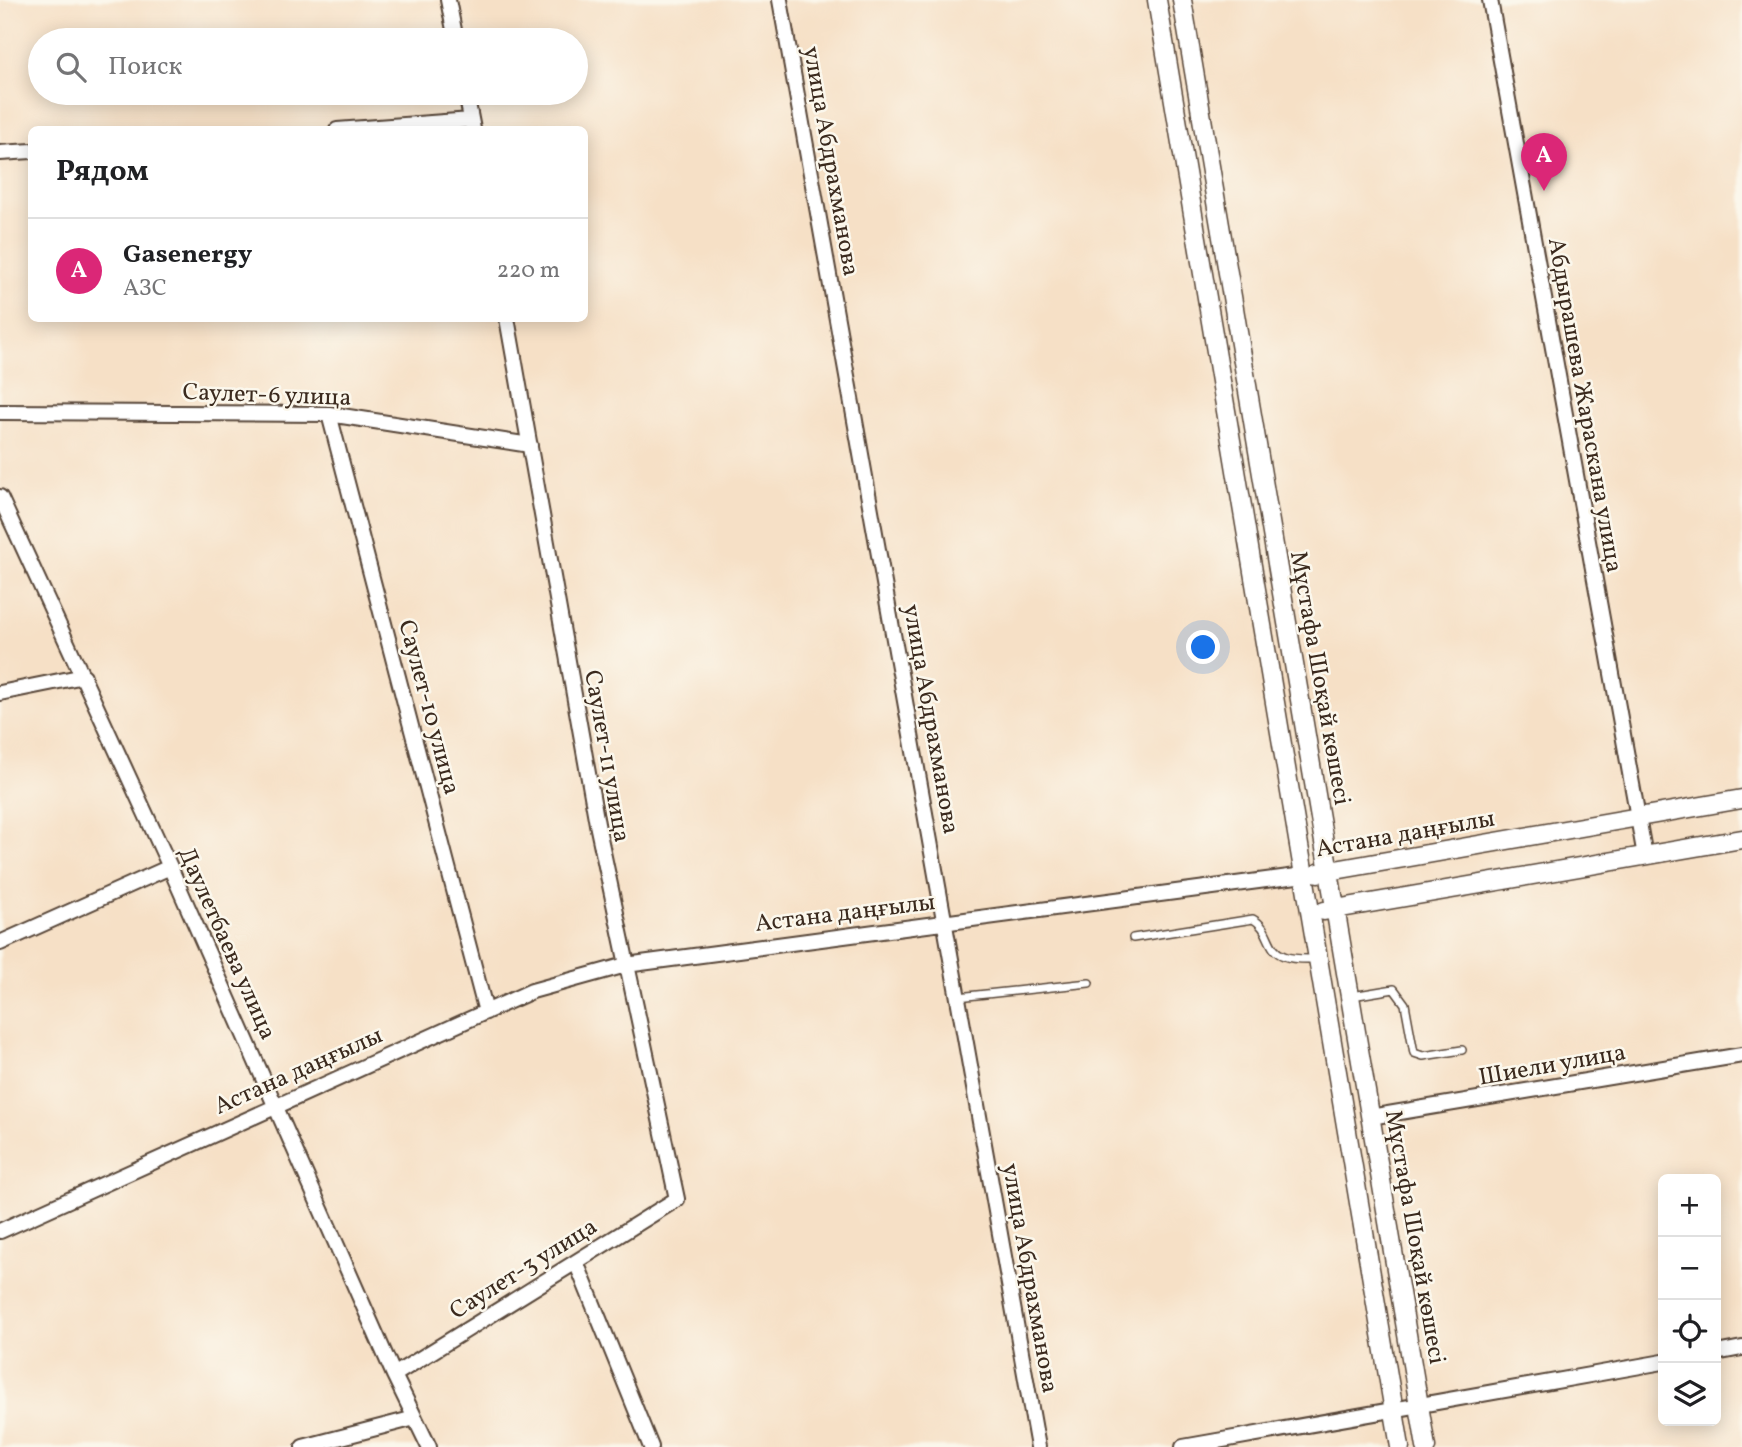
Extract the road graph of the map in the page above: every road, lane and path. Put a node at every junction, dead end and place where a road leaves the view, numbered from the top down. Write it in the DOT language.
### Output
graph roads {
  1 [pos="448,0"];
  2 [pos="780,0"];
  3 [pos="1157,0"];
  4 [pos="1182,0"];
  5 [pos="1490,0"];
  6 [pos="454,28"];
  7 [pos="468,105"];
  8 [pos="472,125"];
  9 [pos="445,126"];
  10 [pos="28,151"];
  11 [pos="0,153"];
  12 [pos="508,322"];
  13 [pos="0,412"];
  14 [pos="329,414"];
  15 [pos="530,445"];
  16 [pos="0,497"];
  17 [pos="84,676"];
  18 [pos="0,693"];
  19 [pos="1742,799"];
  20 [pos="1639,817"];
  21 [pos="1742,839"];
  22 [pos="1645,856"];
  23 [pos="170,867"];
  24 [pos="1329,871"];
  25 [pos="1304,875"];
  26 [pos="1335,909"];
  27 [pos="1311,914"];
  28 [pos="945,924"];
  29 [pos="1133,938"];
  30 [pos="0,943"];
  31 [pos="1318,959"];
  32 [pos="626,965"];
  33 [pos="1089,983"];
  34 [pos="1351,996"];
  35 [pos="958,997"];
  36 [pos="486,1012"];
  37 [pos="1462,1050"];
  38 [pos="1742,1055"];
  39 [pos="276,1106"];
  40 [pos="1370,1117"];
  41 [pos="677,1199"];
  42 [pos="0,1231"];
  43 [pos="576,1262"];
  44 [pos="1742,1348"];
  45 [pos="1721,1352"];
  46 [pos="1658,1363"];
  47 [pos="394,1375"];
  48 [pos="1419,1405"];
  49 [pos="1394,1410"];
  50 [pos="415,1418"];
  51 [pos="303,1447"];
  52 [pos="429,1447"];
  53 [pos="651,1447"];
  54 [pos="1038,1447"];
  55 [pos="1183,1447"];
  56 [pos="1400,1447"];
  57 [pos="1426,1447"];
  1 -- 6 [label="street"];
  2 -- 28 [label="street, улица Абдрахманова"];
  3 -- 25 [label="street, Мұстафа Шоқай көшесі"];
  4 -- 24 [label="street, Мұстафа Шоқай көшесі"];
  5 -- 20 [label="street, Абдырашева Жараскана улица"];
  7 -- 8 [label="street"];
  8 -- 9 [label="street"];
  10 -- 11 [label="street"];
  12 -- 15 [label="street, Саулет-11 улица"];
  13 -- 14 [label="street, Саулет-6 улица"];
  14 -- 15 [label="street, Саулет-6 улица"];
  14 -- 36 [label="street, Саулет-10 улица"];
  15 -- 32 [label="street, Саулет-11 улица"];
  16 -- 17 [label="street, Даулетбаева улица"];
  17 -- 18 [label="street"];
  17 -- 23 [label="street, Даулетбаева улица"];
  19 -- 20 [label="street, Астана даңғылы"];
  20 -- 22 [label="street, Абдырашева Жараскана улица"];
  20 -- 24 [label="street, Астана даңғылы"];
  21 -- 22 [label="street"];
  22 -- 26 [label="street"];
  23 -- 30 [label="street"];
  23 -- 39 [label="street, Даулетбаева улица"];
  24 -- 25 [label="street, Астана даңғылы"];
  24 -- 26 [label="street, Мұстафа Шоқай көшесі"];
  25 -- 27 [label="street, Мұстафа Шоқай көшесі"];
  25 -- 28 [label="street, Астана даңғылы"];
  26 -- 27 [label="street"];
  26 -- 34 [label="street, Мұстафа Шоқай көшесі"];
  27 -- 31 [label="street, Мұстафа Шоқай көшесі"];
  28 -- 32 [label="street, Астана даңғылы"];
  28 -- 35 [label="street, улица Абдрахманова"];
  29 -- 31 [label="lane"];
  31 -- 49 [label="street, Мұстафа Шоқай көшесі"];
  32 -- 36 [label="street, Астана даңғылы"];
  32 -- 41 [label="street, Саулет-11 улица"];
  33 -- 35 [label="lane"];
  34 -- 37 [label="lane"];
  34 -- 40 [label="street, Мұстафа Шоқай көшесі"];
  35 -- 54 [label="street, улица Абдрахманова"];
  36 -- 39 [label="street, Астана даңғылы"];
  38 -- 40 [label="street, Шиели улица"];
  39 -- 42 [label="street, Астана даңғылы"];
  39 -- 47 [label="street, Даулетбаева улица"];
  40 -- 48 [label="street, Мұстафа Шоқай көшесі"];
  41 -- 43 [label="street, Саулет-3 улица"];
  43 -- 47 [label="street, Саулет-3 улица"];
  43 -- 53 [label="street"];
  44 -- 45 [label="street"];
  46 -- 48 [label="street"];
  47 -- 50 [label="street, Даулетбаева улица"];
  48 -- 49 [label="street"];
  48 -- 57 [label="street, Мұстафа Шоқай көшесі"];
  49 -- 55 [label="street"];
  49 -- 56 [label="street, Мұстафа Шоқай көшесі"];
  50 -- 51 [label="street"];
  50 -- 52 [label="street, Даулетбаева улица"];
}
